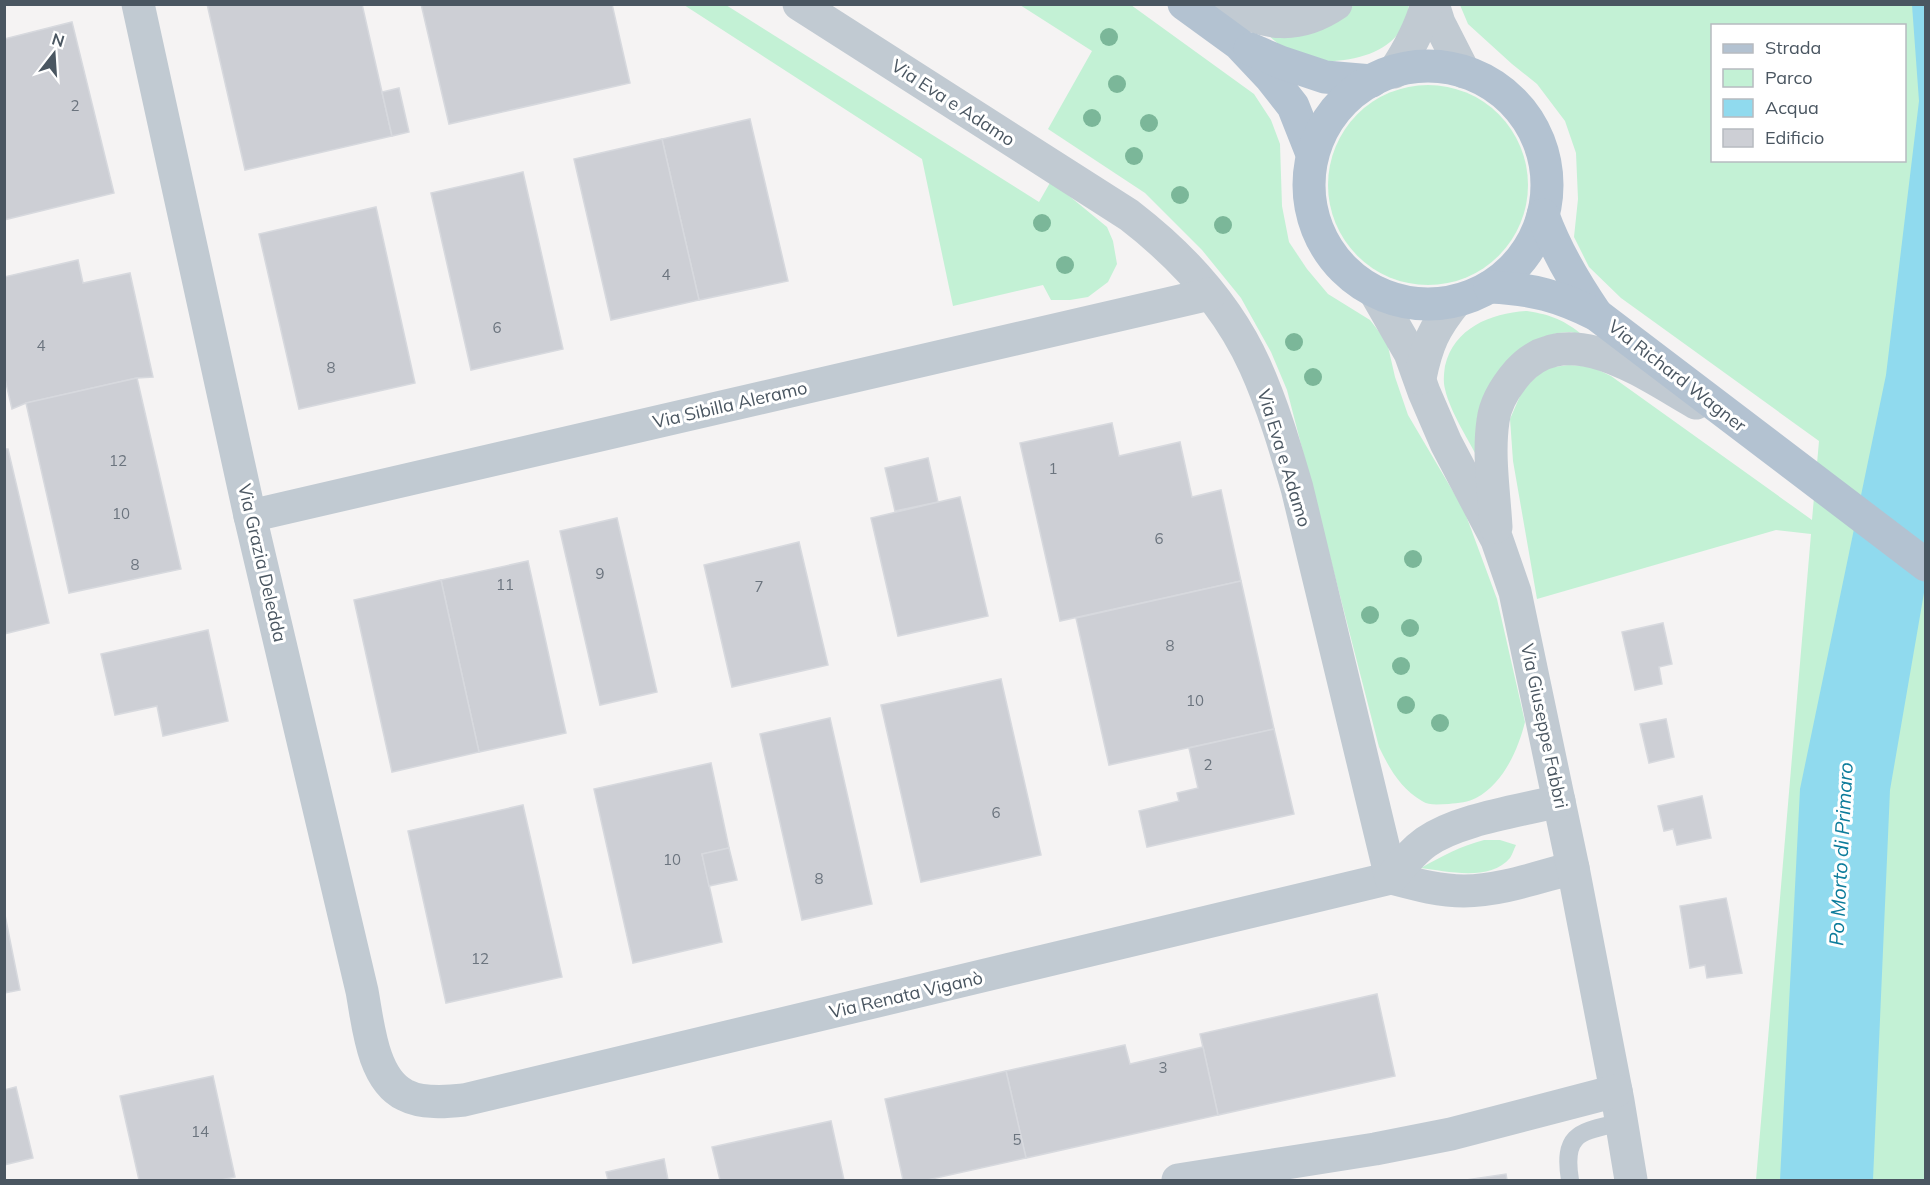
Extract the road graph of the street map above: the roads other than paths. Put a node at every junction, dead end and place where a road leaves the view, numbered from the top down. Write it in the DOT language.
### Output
graph roads {
  1 [pos="138,4"];
  2 [pos="799,4"];
  3 [pos="1184,4"];
  4 [pos="1225,4"];
  5 [pos="1335,4"];
  6 [pos="1426,4"];
  7 [pos="1433,4"];
  8 [pos="1239,44"];
  9 [pos="1464,72"];
  10 [pos="1383,76"];
  11 [pos="1312,154"];
  12 [pos="1543,215"];
  13 [pos="1490,287"];
  14 [pos="1375,292"];
  15 [pos="1210,294"];
  16 [pos="1456,301"];
  17 [pos="1598,315"];
  18 [pos="1420,378"];
  19 [pos="1756,437"];
  20 [pos="250,516"];
  21 [pos="1497,540"];
  22 [pos="1926,565"];
  23 [pos="1559,801"];
  24 [pos="1573,868"];
  25 [pos="1390,878"];
  26 [pos="1616,1091"];
  27 [pos="421,1099"];
  28 [pos="1622,1122"];
  29 [pos="1178,1180"];
  30 [pos="1570,1180"];
  31 [pos="1631,1180"];
  1 -- 20 [label="street, Via Grazia Deledda"];
  2 -- 15 [label="street, Via Eva e Adamo"];
  3 -- 8 [label="main road, Via Richard Wagner"];
  4 -- 5 [label="street"];
  6 -- 10 [label="street"];
  7 -- 9 [label="street"];
  8 -- 10 [label="main road, Via Richard Wagner"];
  8 -- 11 [label="main road, Via Richard Wagner"];
  9 -- 10 [label="main road, Via Richard Wagner"];
  9 -- 12 [label="main road, Via Richard Wagner"];
  10 -- 11 [label="main road, Via Richard Wagner"];
  11 -- 14 [label="main road, Via Richard Wagner"];
  12 -- 13 [label="main road, Via Richard Wagner"];
  12 -- 17 [label="main road, Via Richard Wagner"];
  13 -- 16 [label="main road, Via Richard Wagner"];
  13 -- 17 [label="main road, Via Richard Wagner"];
  14 -- 16 [label="main road, Via Richard Wagner"];
  14 -- 18 [label="street, Via Giuseppe Fabbri"];
  15 -- 20 [label="street, Via Sibilla Aleramo"];
  15 -- 25 [label="street, Via Eva e Adamo"];
  16 -- 18 [label="street"];
  17 -- 19 [label="main road, Via Richard Wagner"];
  18 -- 21 [label="street, Via Giuseppe Fabbri"];
  19 -- 21 [label="street, Via Richard Wagner"];
  19 -- 22 [label="main road, Via Richard Wagner"];
  20 -- 27 [label="street, Via Grazia Deledda"];
  21 -- 23 [label="street, Via Giuseppe Fabbri"];
  23 -- 24 [label="street, Via Giuseppe Fabbri"];
  23 -- 25 [label="street"];
  24 -- 25 [label="street, Via Renata Viganò"];
  24 -- 26 [label="street, Via Giuseppe Fabbri"];
  25 -- 27 [label="street, Via Renata Viganò"];
  26 -- 28 [label="street, Via Giuseppe Fabbri"];
  26 -- 29 [label="street"];
  28 -- 30 [label="lane"];
  28 -- 31 [label="street, Via Giuseppe Fabbri"];
}
